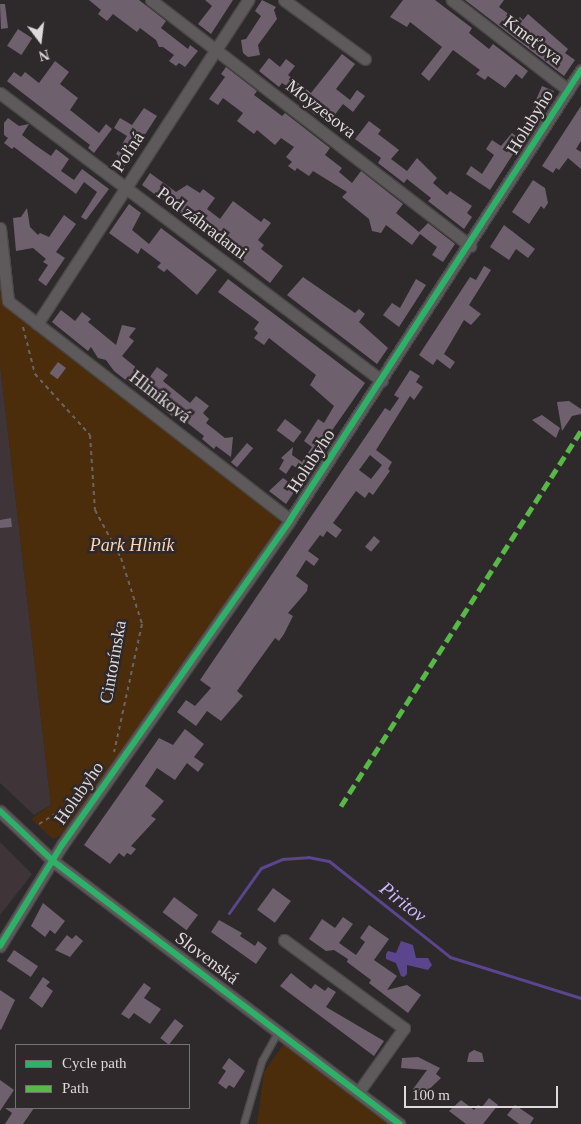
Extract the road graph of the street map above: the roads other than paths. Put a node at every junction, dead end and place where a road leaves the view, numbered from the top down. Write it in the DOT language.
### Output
graph roads {
  1 [pos="151,0"];
  2 [pos="248,0"];
  3 [pos="284,0"];
  4 [pos="452,0"];
  5 [pos="216,50"];
  6 [pos="365,59"];
  7 [pos="581,70"];
  8 [pos="568,90"];
  9 [pos="0,94"];
  10 [pos="126,187"];
  11 [pos="0,228"];
  12 [pos="470,246"];
  13 [pos="37,324"];
  14 [pos="382,381"];
  15 [pos="290,520"];
  16 [pos="0,811"];
  17 [pos="53,861"];
  18 [pos="284,940"];
  19 [pos="0,946"];
  20 [pos="279,1031"];
  21 [pos="359,1091"];
  22 [pos="244,1124"];
  23 [pos="399,1124"];
  1 -- 5 [label="street, Moyzesova"];
  2 -- 5 [label="street, Poľná"];
  3 -- 6 [label="street"];
  4 -- 8 [label="street, Kmeťova"];
  5 -- 10 [label="street, Poľná"];
  5 -- 12 [label="street, Moyzesova"];
  7 -- 8 [label="street, Holubyho"];
  8 -- 12 [label="street, Holubyho"];
  9 -- 10 [label="street, Pod záhradami"];
  10 -- 13 [label="street, Poľná"];
  10 -- 14 [label="street, Pod záhradami"];
  11 -- 13 [label="street, Hliníková"];
  12 -- 14 [label="street, Holubyho"];
  13 -- 15 [label="street, Hliníková"];
  14 -- 15 [label="street, Holubyho"];
  15 -- 17 [label="street, Holubyho"];
  16 -- 17 [label="street, Slovenská"];
  17 -- 19 [label="street, Holubyho"];
  17 -- 20 [label="street, Slovenská"];
  18 -- 21 [label="street"];
  20 -- 21 [label="street, Slovenská"];
  20 -- 22 [label="lane"];
  21 -- 23 [label="street, Slovenská"];
}
